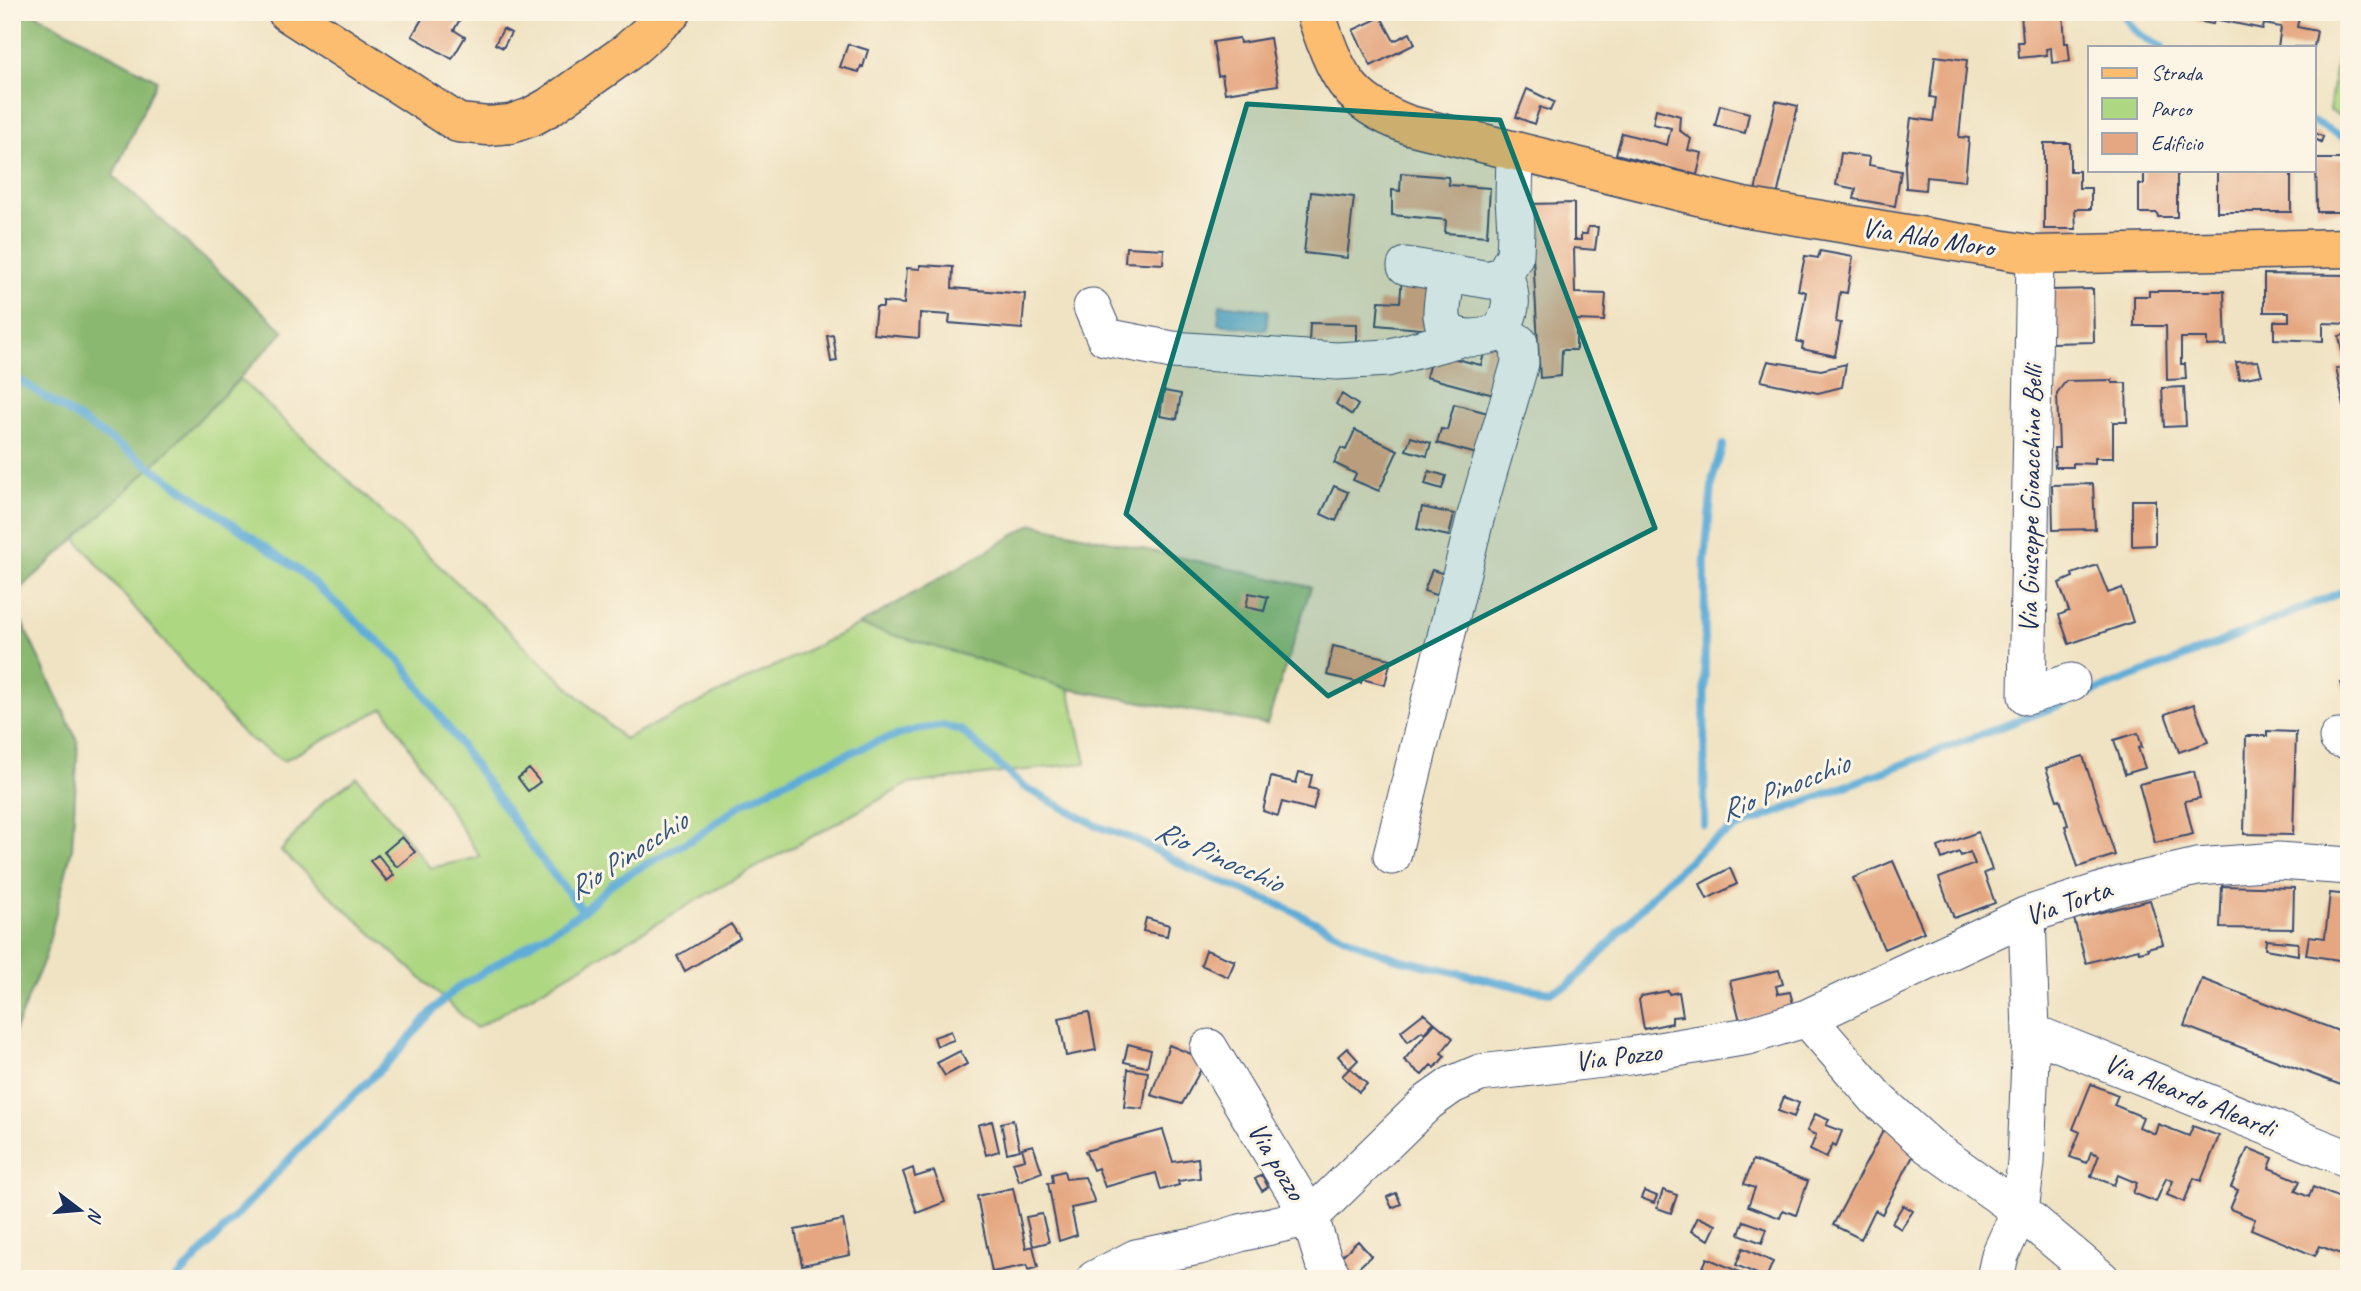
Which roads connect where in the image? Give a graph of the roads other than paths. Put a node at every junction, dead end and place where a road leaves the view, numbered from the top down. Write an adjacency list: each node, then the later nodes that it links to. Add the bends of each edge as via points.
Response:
1 (287, 12): 2 (main road, via 458,123 488,125 511,124 549,107 627,52)
2 (673, 12)
3 (1315, 12): 4 (main road, Via Aldo Moro, via 1339,75 1376,111 1409,125)
4 (1515, 151): 6 (main road, Via Aldo Moro, via 1743,207); 9 (street, via 1515,255)
5 (2349, 248): 6 (main road, Via Aldo Moro)
6 (2035, 255): 13 (street, Via Giuseppe Gioacchino Belli, via 2026,696)
7 (1406, 266): 8 (street)
8 (1447, 272): 9 (street, via 1490,280); 12 (street, via 1442,318 1450,332)
9 (1504, 274): 11 (street, via 1511,292 1510,313)
10 (1092, 307): 12 (street, via 1105,337 1172,350 1337,361 1387,358)
11 (1501, 331): 12 (street, via 1485,338); 14 (street, via 1519,343 1520,363 1475,519)
12 (1461, 338)
13 (2071, 682)
14 (1392, 856)
15 (2349, 866): 16 (street, Via Torta, via 2278,861 2197,867)
16 (2026, 915): 17 (street, Via Torta); 18 (street)
17 (1807, 1018): 21 (street, via 1878,1100 1929,1146); 22 (street, Via Pozzo, via 1708,1043 1480,1073 1428,1102)
18 (2031, 1032): 20 (street, Via Aleardo Aleardi); 21 (street)
19 (1209, 1048): 22 (street, Via pozzo)
20 (2349, 1159)
21 (2020, 1211): 25 (street, via 2000,1255); 26 (street)
22 (1310, 1217): 23 (street, Via Pozzo, via 1136,1258); 24 (street, Via pozzo)
23 (1095, 1279)
24 (1334, 1279)
25 (1995, 1279)
26 (2101, 1279)

